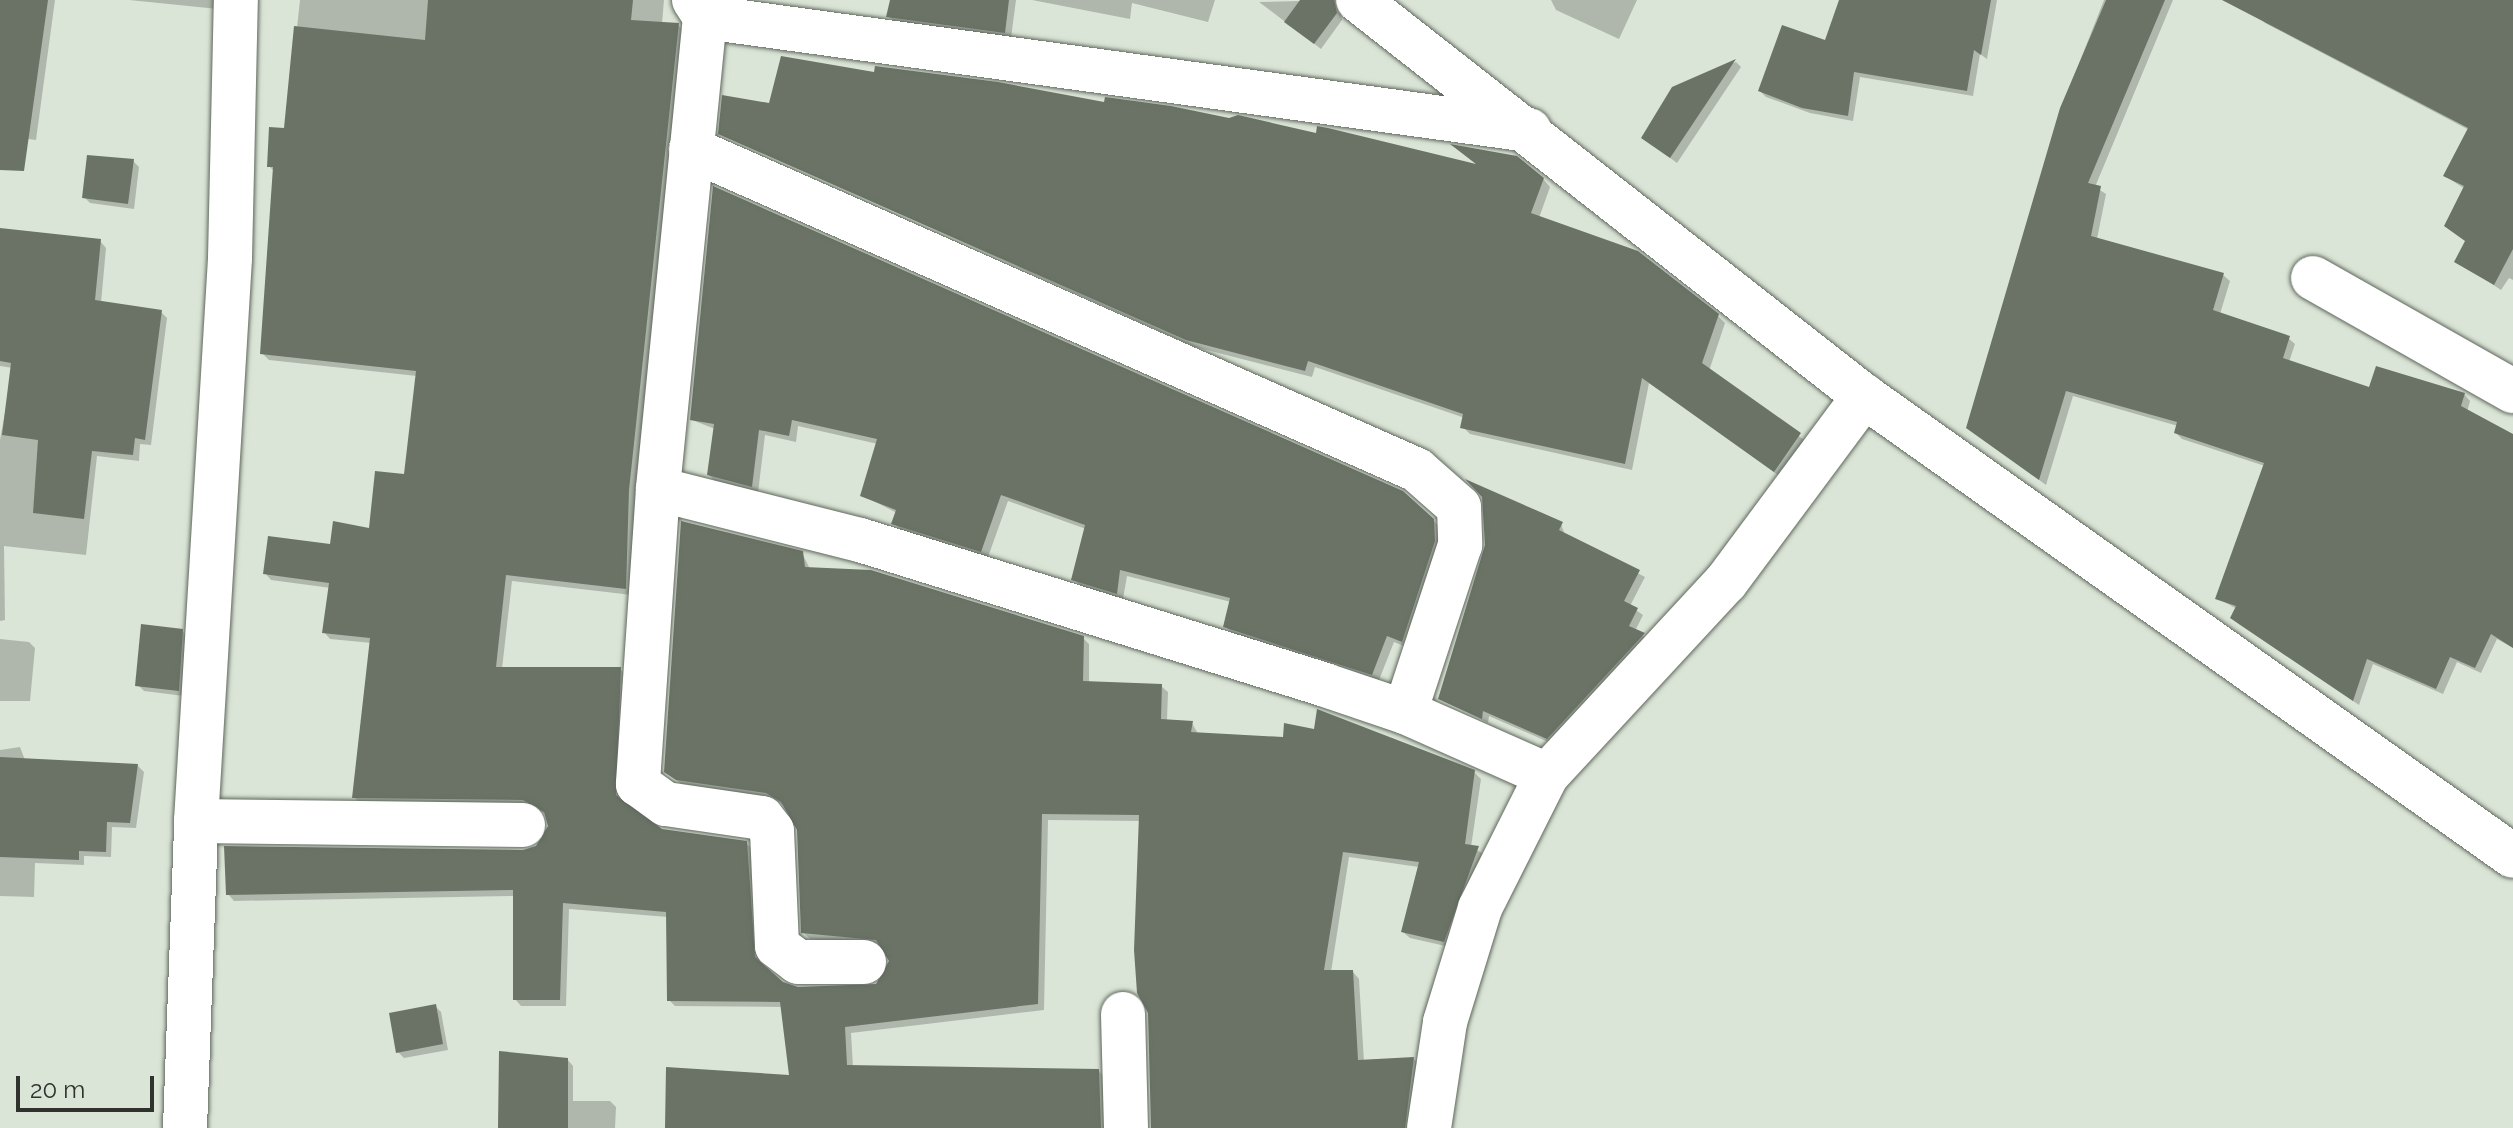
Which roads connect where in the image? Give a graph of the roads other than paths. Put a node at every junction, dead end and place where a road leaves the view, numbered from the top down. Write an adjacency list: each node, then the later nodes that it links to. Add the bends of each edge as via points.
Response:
1 (236, 0): 12 (street, via 230,258)
2 (1358, 0): 4 (street)
3 (699, 9): 4 (street); 5 (street)
4 (1529, 130): 8 (street)
5 (691, 149): 9 (street); 10 (street, via 1417,470 1459,507 1460,545)
6 (2313, 278): 7 (street)
7 (2513, 391)
8 (1864, 396): 11 (street, via 1726,582); 14 (street)
9 (658, 489): 10 (street, via 860,540); 15 (street, via 638,784 666,804 762,818 772,831 777,946 798,962)
10 (1405, 712): 11 (street)
11 (1547, 775): 19 (street, via 1480,908 1445,1022)
12 (196, 821): 13 (street); 17 (street)
13 (523, 825)
14 (2513, 856)
15 (864, 962)
16 (1123, 1014): 18 (street)
17 (185, 1128)
18 (1126, 1128)
19 (1429, 1128)

